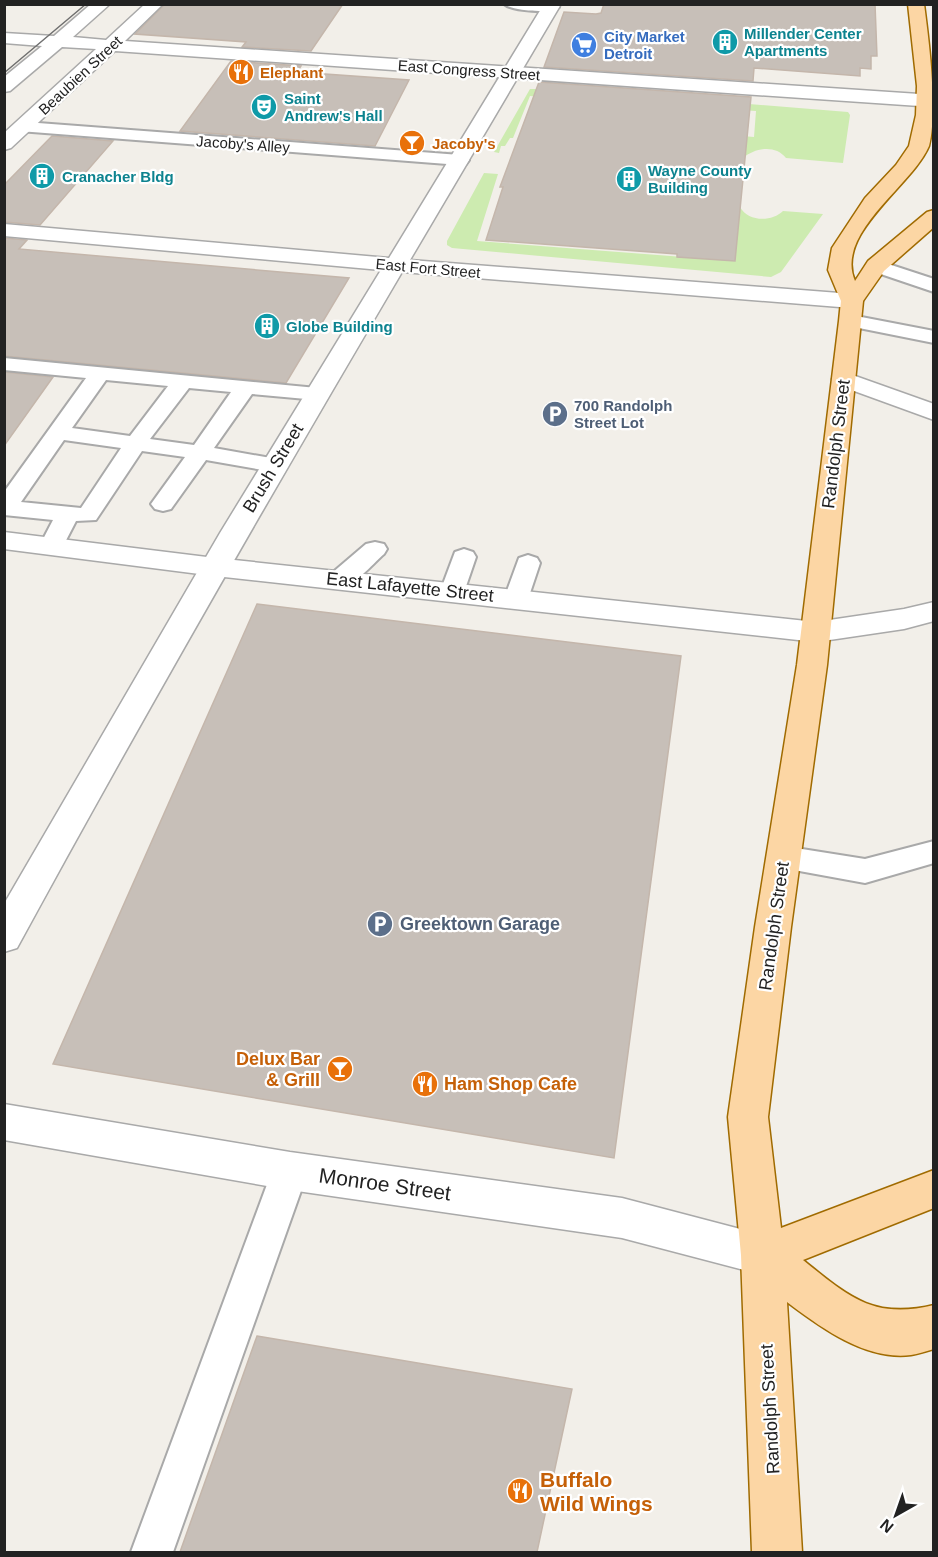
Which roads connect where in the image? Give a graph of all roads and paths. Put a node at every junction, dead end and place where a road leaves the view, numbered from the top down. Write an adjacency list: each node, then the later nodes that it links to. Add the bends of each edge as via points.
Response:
1 (102, 4): 7 (street)
2 (155, 4): 8 (street, Beaubien Street)
3 (511, 4): 5 (lane)
4 (916, 4): 13 (main road, Randolph Street)
5 (553, 6): 11 (street, Brush Street)
6 (4, 38): 7 (street, East Congress Street)
7 (58, 42): 8 (street, East Congress Street); 9 (street)
8 (112, 45): 10 (street, Beaubien Street); 11 (street, East Congress Street)
9 (28, 68): 10 (street); 12 (street)
10 (65, 70): 14 (street, Beaubien Street)
11 (513, 73): 13 (street, East Congress Street); 17 (street, Brush Street)
12 (4, 87)
13 (929, 101): 15 (main road, Randolph Street)
14 (25, 127): 16 (street, Beaubien Street); 17 (lane, Jacoby's Alley)
15 (926, 142): 23 (main road, Randolph Street, via 872,202 843,248 839,270)
16 (4, 144)
17 (460, 160): 20 (street, Brush Street)
18 (933, 216): 21 (main road, Randolph Street)
19 (4, 231): 20 (street, East Fort Street)
20 (397, 265): 23 (street, East Fort Street); 30 (street, Brush Street)
21 (876, 266): 22 (lane); 23 (main road, Randolph Street)
22 (933, 286)
23 (851, 311): 24 (lane); 27 (main road, Randolph Street)
24 (933, 338)
25 (4, 364): 26 (lane)
26 (100, 374): 28 (lane); 32 (lane)
27 (844, 379): 31 (street); 48 (main road, Randolph Street)
28 (183, 381): 29 (lane); 33 (lane)
29 (246, 387): 30 (lane); 34 (lane)
30 (317, 394): 35 (street, Brush Street)
31 (933, 413)
32 (58, 433): 33 (lane); 37 (lane, via 5,508)
33 (135, 444): 34 (lane); 37 (lane, via 88,515)
34 (200, 452): 35 (lane); 36 (lane)
35 (274, 465): 43 (street, Brush Street)
36 (164, 504)
37 (68, 514): 39 (lane)
38 (4, 540): 39 (street, East Lafayette Street)
39 (52, 545): 43 (street, East Lafayette Street)
40 (375, 549): 44 (lane)
41 (464, 557): 45 (lane)
42 (528, 563): 46 (lane)
43 (215, 567): 44 (street, East Lafayette Street); 51 (street, Brush Street)
44 (341, 579): 45 (street, East Lafayette Street)
45 (453, 592): 46 (street, East Lafayette Street)
46 (517, 598): 48 (street, East Lafayette Street)
47 (933, 611): 48 (street, East Lafayette Street)
48 (816, 632): 50 (main road, Randolph Street)
49 (933, 852): 50 (lane, via 865,872)
50 (783, 857): 55 (main road, Randolph Street, via 748,1117)
51 (4, 938)
52 (4, 1122): 53 (street, Monroe Street)
53 (290, 1171): 55 (street, Monroe Street, via 622,1218); 57 (lane)
54 (933, 1189): 55 (main road)
55 (763, 1255): 56 (main road, Monroe Street, via 853,1323 884,1334); 58 (main road, Randolph Street)
56 (933, 1327)
57 (152, 1552)
58 (777, 1552)

